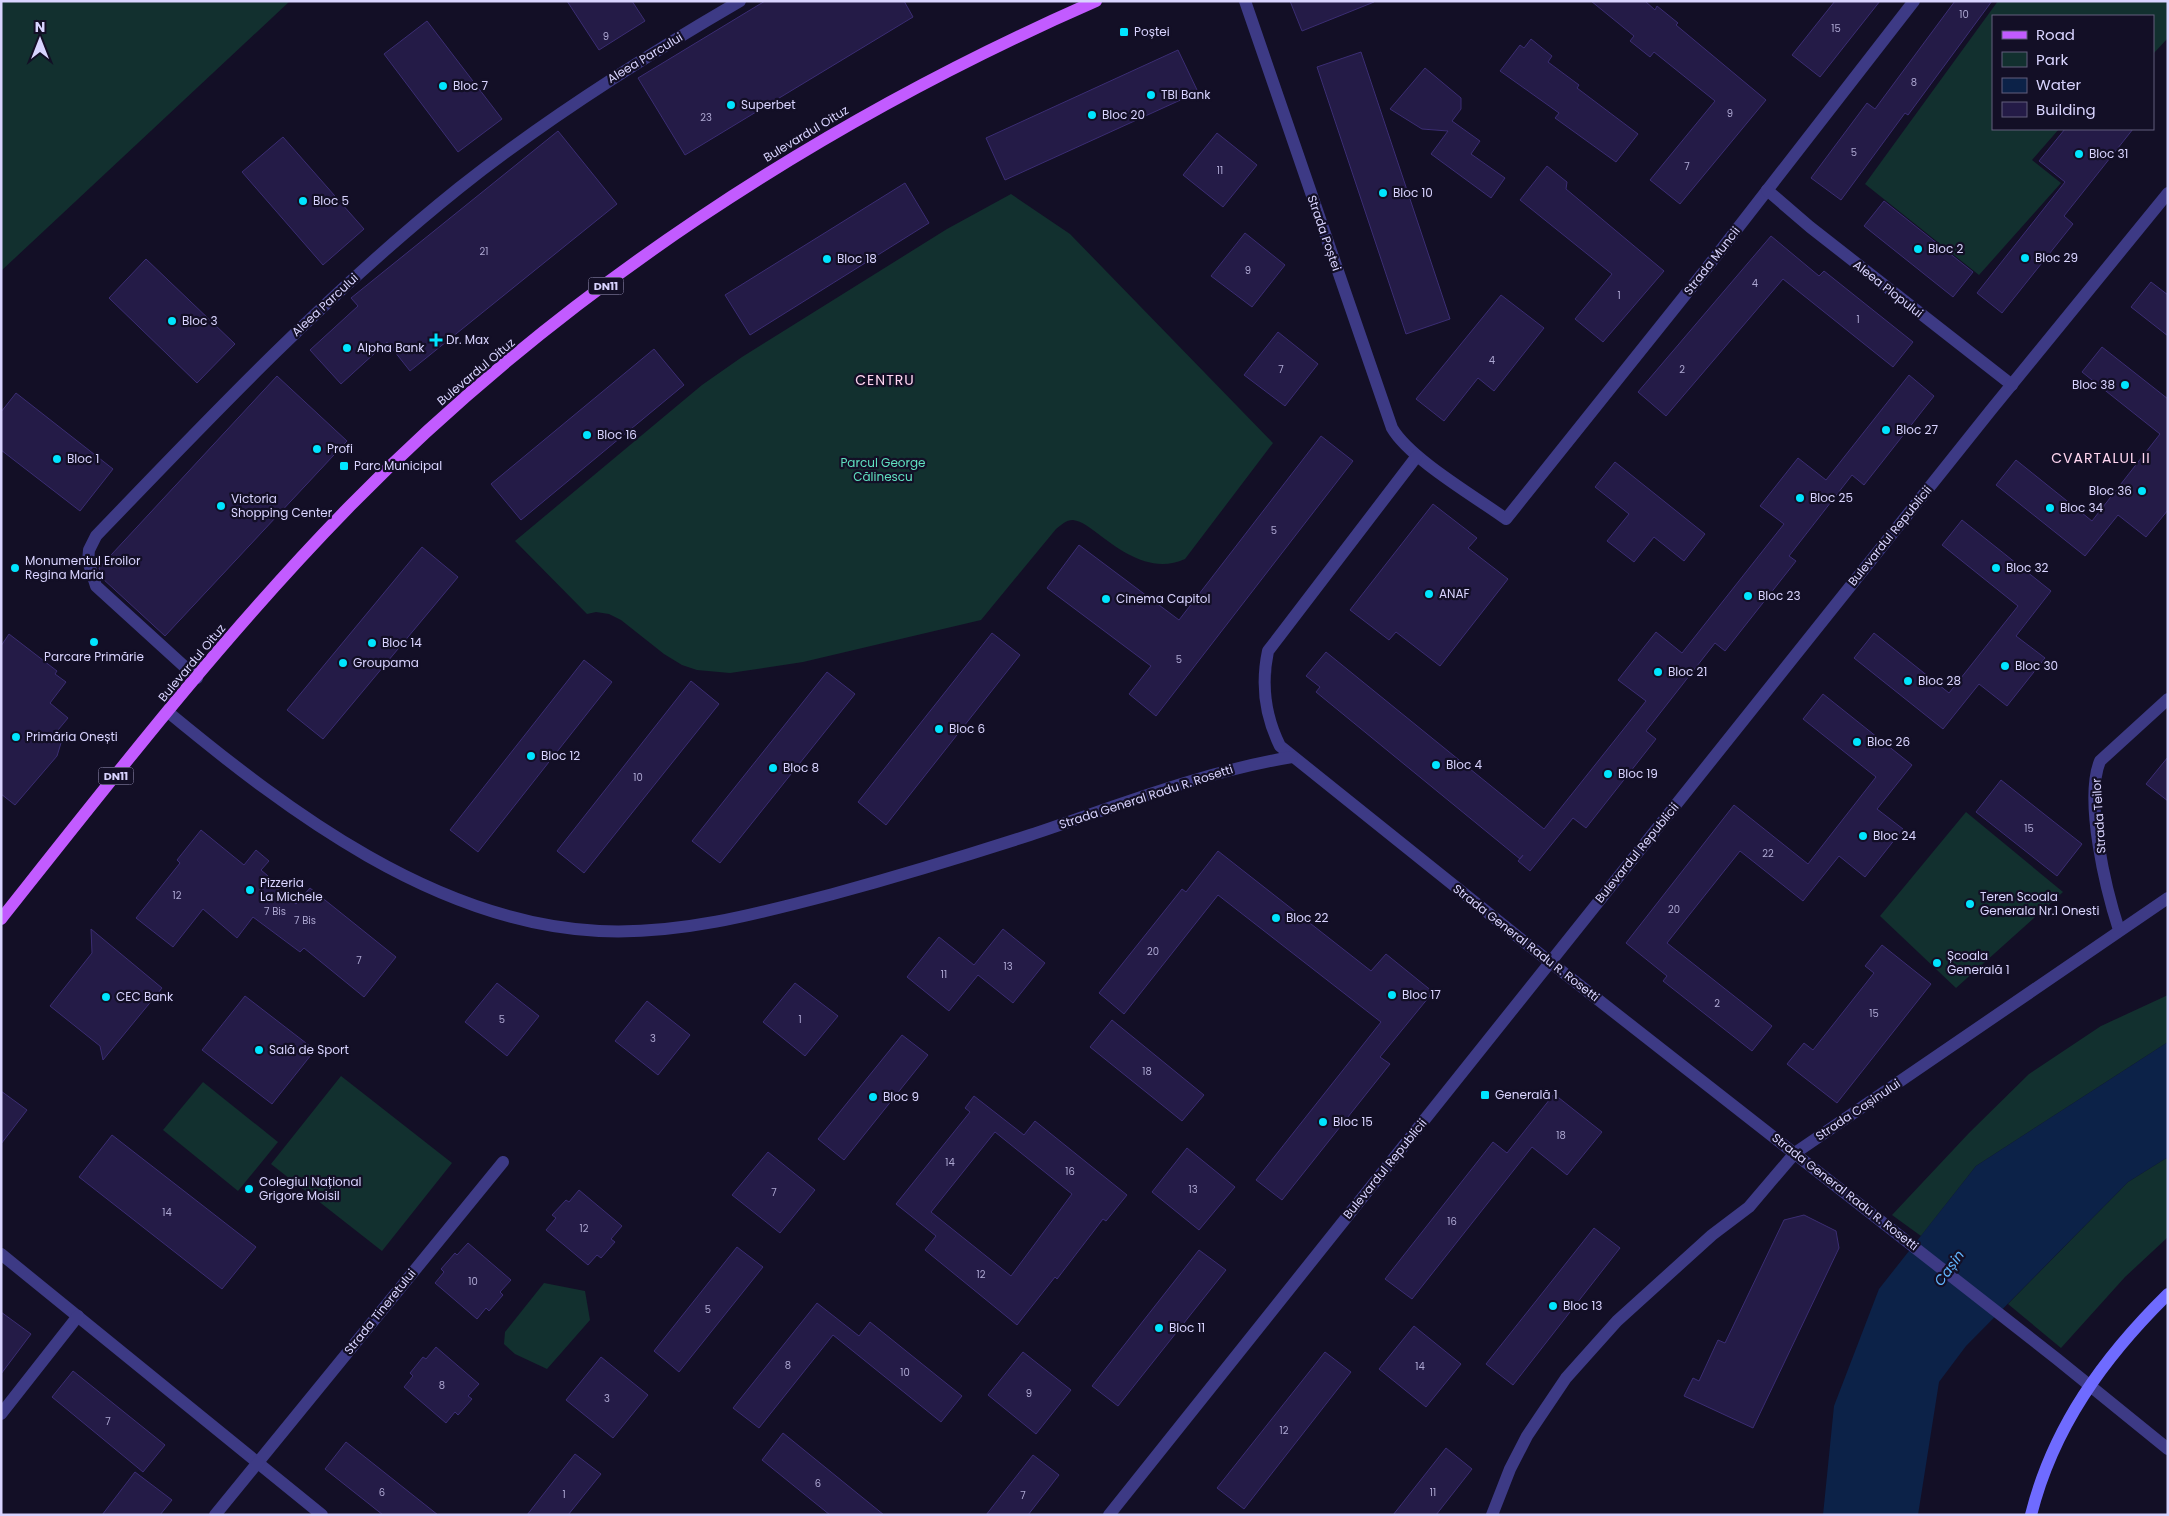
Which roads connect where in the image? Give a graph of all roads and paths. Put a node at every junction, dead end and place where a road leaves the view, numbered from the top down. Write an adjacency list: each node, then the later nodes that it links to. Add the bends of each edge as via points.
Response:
1 (740, 1): 10 (street, Aleea Parcului, via 560,112 459,188 288,339 216,409 96,536 88,561 96,586)
2 (1096, 1): 10 (main road, Bulevardul Oituz / DN11, via 953,68 837,130 680,230 544,332 401,455 346,510)
3 (1246, 1): 8 (street, Strada Poștei, via 1392,428 1402,443)
4 (1914, 1): 5 (street, Strada Muncii)
5 (1767, 190): 7 (street, Aleea Plopului); 9 (street, Strada Muncii)
6 (2168, 193): 7 (street, Bulevardul Republicii)
7 (2012, 386): 17 (street, Bulevardul Republicii)
8 (1417, 456): 9 (street, Strada Poștei); 13 (street, via 1268,651 1265,675 1267,709 1280,746)
9 (1506, 519)
10 (197, 678): 12 (main road, Bulevardul Oituz / DN11)
11 (2168, 699): 16 (street, Strada Teilor, via 2100,761 2095,780 2099,843)
12 (168, 712): 13 (street, Strada General Radu R. Rosetti, via 260,787 381,863 441,892 533,922 600,931 722,921 784,907 932,866 1224,770); 15 (main road, Bulevardul Oituz / DN11)
13 (1292, 757): 17 (street, Strada General Radu R. Rosetti)
14 (2168, 898): 16 (street, Strada Cașinului)
15 (1, 918)
16 (2119, 930): 18 (street, Strada Cașinului)
17 (1550, 962): 18 (street, Strada General Radu R. Rosetti); 29 (street, Bulevardul Republicii)
18 (1795, 1153): 23 (street, Strada General Radu R. Rosetti); 30 (street, Strada Cașinului, via 1749,1207 1712,1235 1617,1321 1566,1378 1527,1436)
19 (503, 1162): 26 (street, Strada Tineretului)
20 (1, 1254): 22 (street)
21 (2168, 1294): 23 (main road, via 2133,1328)
22 (78, 1316): 24 (street); 26 (street)
23 (2089, 1385): 25 (street, Strada General Radu R. Rosetti); 31 (main road, via 2053,1449)
24 (1, 1414)
25 (2168, 1449)
26 (257, 1462): 27 (street, Strada Tineretului); 28 (street)
27 (215, 1515)
28 (322, 1515)
29 (1109, 1515)
30 (1492, 1515)
31 (2031, 1515)

